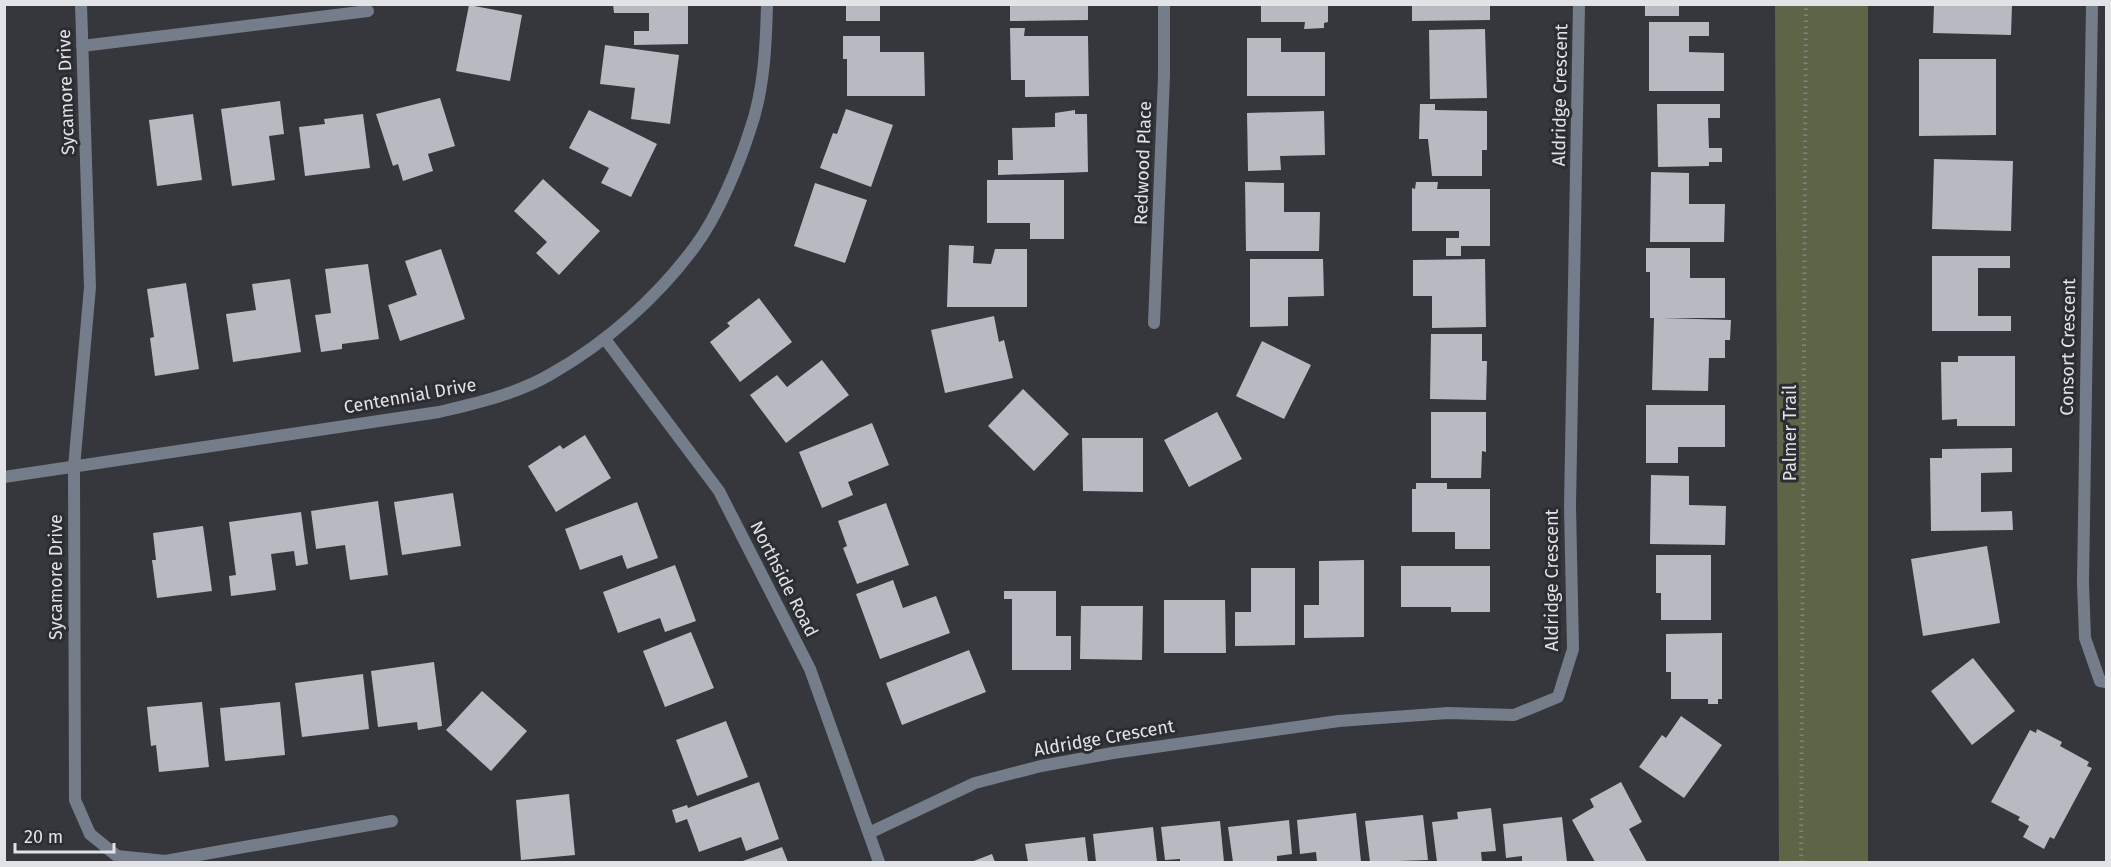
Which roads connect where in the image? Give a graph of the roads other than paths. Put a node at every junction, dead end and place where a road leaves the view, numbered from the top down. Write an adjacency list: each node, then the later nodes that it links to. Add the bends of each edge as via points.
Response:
1 (81, 4): 7 (street, Sycamore Drive)
2 (767, 4): 9 (street, Centennial Drive, via 765,52 751,128 732,178 696,244 641,308)
3 (1164, 4): 8 (street, Redwood Place)
4 (1579, 4): 14 (street, Aldridge Crescent, via 1570,506 1573,649 1558,697 1514,716 1448,713 1339,721 1041,766 975,783)
5 (2092, 4): 12 (street, Consort Crescent, via 2083,583 2085,638 2100,681)
6 (368, 11): 7 (street)
7 (82, 46): 10 (street, Sycamore Drive, via 90,287)
8 (1154, 323)
9 (605, 339): 10 (street, Centennial Drive, via 550,375 488,400 449,410); 14 (street, Northside Road, via 719,491 810,669)
10 (74, 467): 11 (street, Centennial Drive); 13 (street, Sycamore Drive, via 75,800 90,834 117,856 165,861)
11 (4, 477)
12 (2106, 682)
13 (392, 821)
14 (869, 833): 15 (street, Northside Road)
15 (879, 862)

